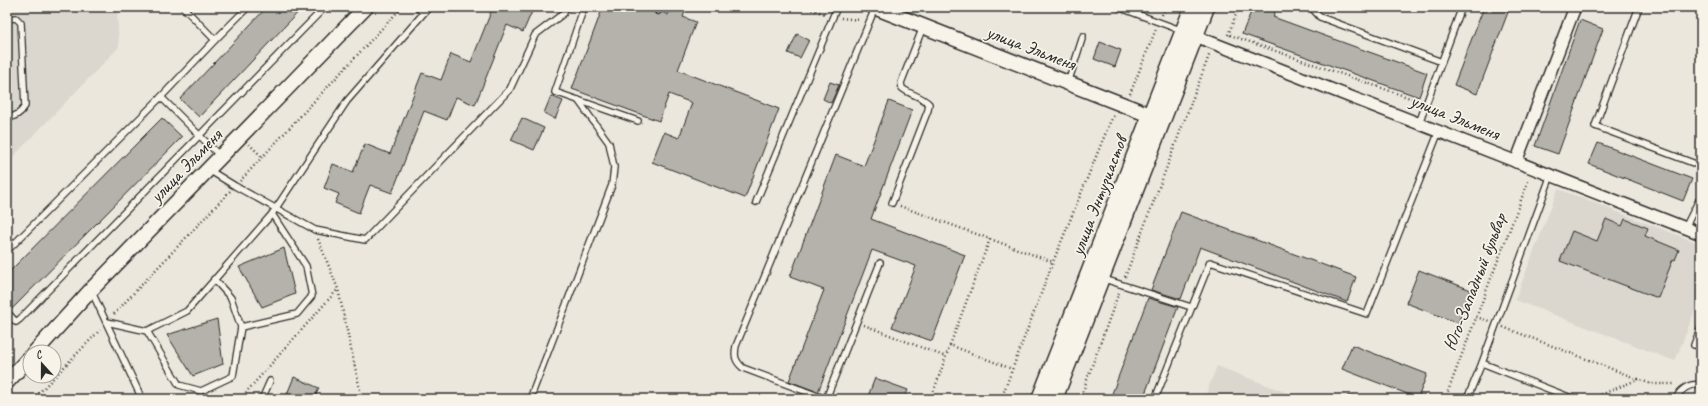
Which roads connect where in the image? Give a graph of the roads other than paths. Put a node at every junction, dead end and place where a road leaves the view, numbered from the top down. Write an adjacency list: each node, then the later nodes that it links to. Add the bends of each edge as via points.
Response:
1 (183, 7): 23 (lane)
2 (248, 7): 23 (lane)
3 (325, 7): 33 (lane)
4 (366, 7): 34 (street, улица Эльменя)
5 (417, 7): 18 (lane)
6 (429, 7): 18 (lane)
7 (566, 7): 42 (lane, via 564,12 535,35 510,89 365,240 315,230)
8 (584, 7): 27 (lane, via 554,92)
9 (837, 7): 40 (lane)
10 (875, 7): 20 (street, улица Эльменя); 67 (lane, via 736,346 737,362 743,368)
11 (1118, 7): 21 (lane)
12 (1193, 7): 21 (main road, улица Энтузиастов)
13 (1206, 7): 21 (main road, улица Энтузиастов)
14 (1311, 7): 24 (lane, via 1320,17)
15 (1462, 7): 24 (lane)
16 (1575, 7): 35 (street)
17 (1639, 7): 36 (lane, via 1595,126)
18 (423, 13): 42 (lane, via 347,101)
19 (7, 19): 29 (lane, via 16,18 21,23 25,106 21,113)
20 (923, 26): 25 (street, улица Эльменя); 41 (lane, via 901,83 905,91 929,104 928,110)
21 (1189, 34): 28 (main road, улица Энтузиастов); 31 (street, улица Эльменя); 48 (main road, улица Энтузиастов)
22 (1084, 36): 25 (lane)
23 (215, 40): 26 (lane)
24 (1442, 62): 31 (lane)
25 (1068, 83): 28 (street, улица Эльменя)
26 (161, 97): 33 (lane); 46 (lane)
27 (578, 100): 30 (lane); 66 (lane, via 609,143 614,167 612,185)
28 (1152, 116): 48 (main road, улица Энтузиастов)
29 (7, 118)
30 (638, 121)
31 (1419, 123): 32 (street, улица Эльменя)
32 (1439, 132): 35 (street, улица Эльменя); 51 (lane, via 1367,314 1210,262)
33 (199, 135): 34 (lane); 52 (lane, via 20,319 16,322)
34 (221, 157): 37 (street, улица Эльменя)
35 (1516, 162): 38 (street, улица Эльменя)
36 (1701, 166)
37 (208, 170): 42 (lane); 50 (street, улица Эльменя)
38 (1551, 175): 44 (street, улица Эльменя); 59 (lane)
39 (1701, 196): 44 (lane)
40 (756, 202)
41 (892, 203)
42 (276, 207): 43 (lane)
43 (272, 214): 49 (lane); 54 (lane, via 306,266 312,296 297,314)
44 (1686, 228): 45 (street, улица Эльменя)
45 (1701, 234)
46 (7, 251)
47 (880, 263): 67 (lane)
48 (1095, 276): 51 (lane); 68 (main road, улица Энтузиастов); 69 (main road, улица Энтузиастов)
49 (214, 279): 54 (lane, via 231,298); 56 (lane, via 187,311)
50 (92, 290): 53 (lane); 57 (street, улица Эльменя)
51 (1191, 307): 70 (lane)
52 (7, 312)
53 (107, 322): 56 (lane); 64 (lane)
54 (241, 327): 56 (lane, via 233,376 201,391 179,385)
55 (1701, 327): 58 (lane)
56 (147, 331)
57 (42, 344)
58 (1694, 345)
59 (1482, 363): 71 (lane); 72 (lane)
60 (22, 366): 62 (street)
61 (270, 381): 65 (lane)
62 (7, 382)
63 (1701, 385): 73 (lane, via 1688,386 1678,393)
64 (142, 399)
65 (262, 399)
66 (530, 399)
67 (826, 399)
68 (1040, 399)
69 (1054, 399)
70 (1155, 399)
71 (1467, 399)
72 (1574, 399)
73 (1676, 399)

